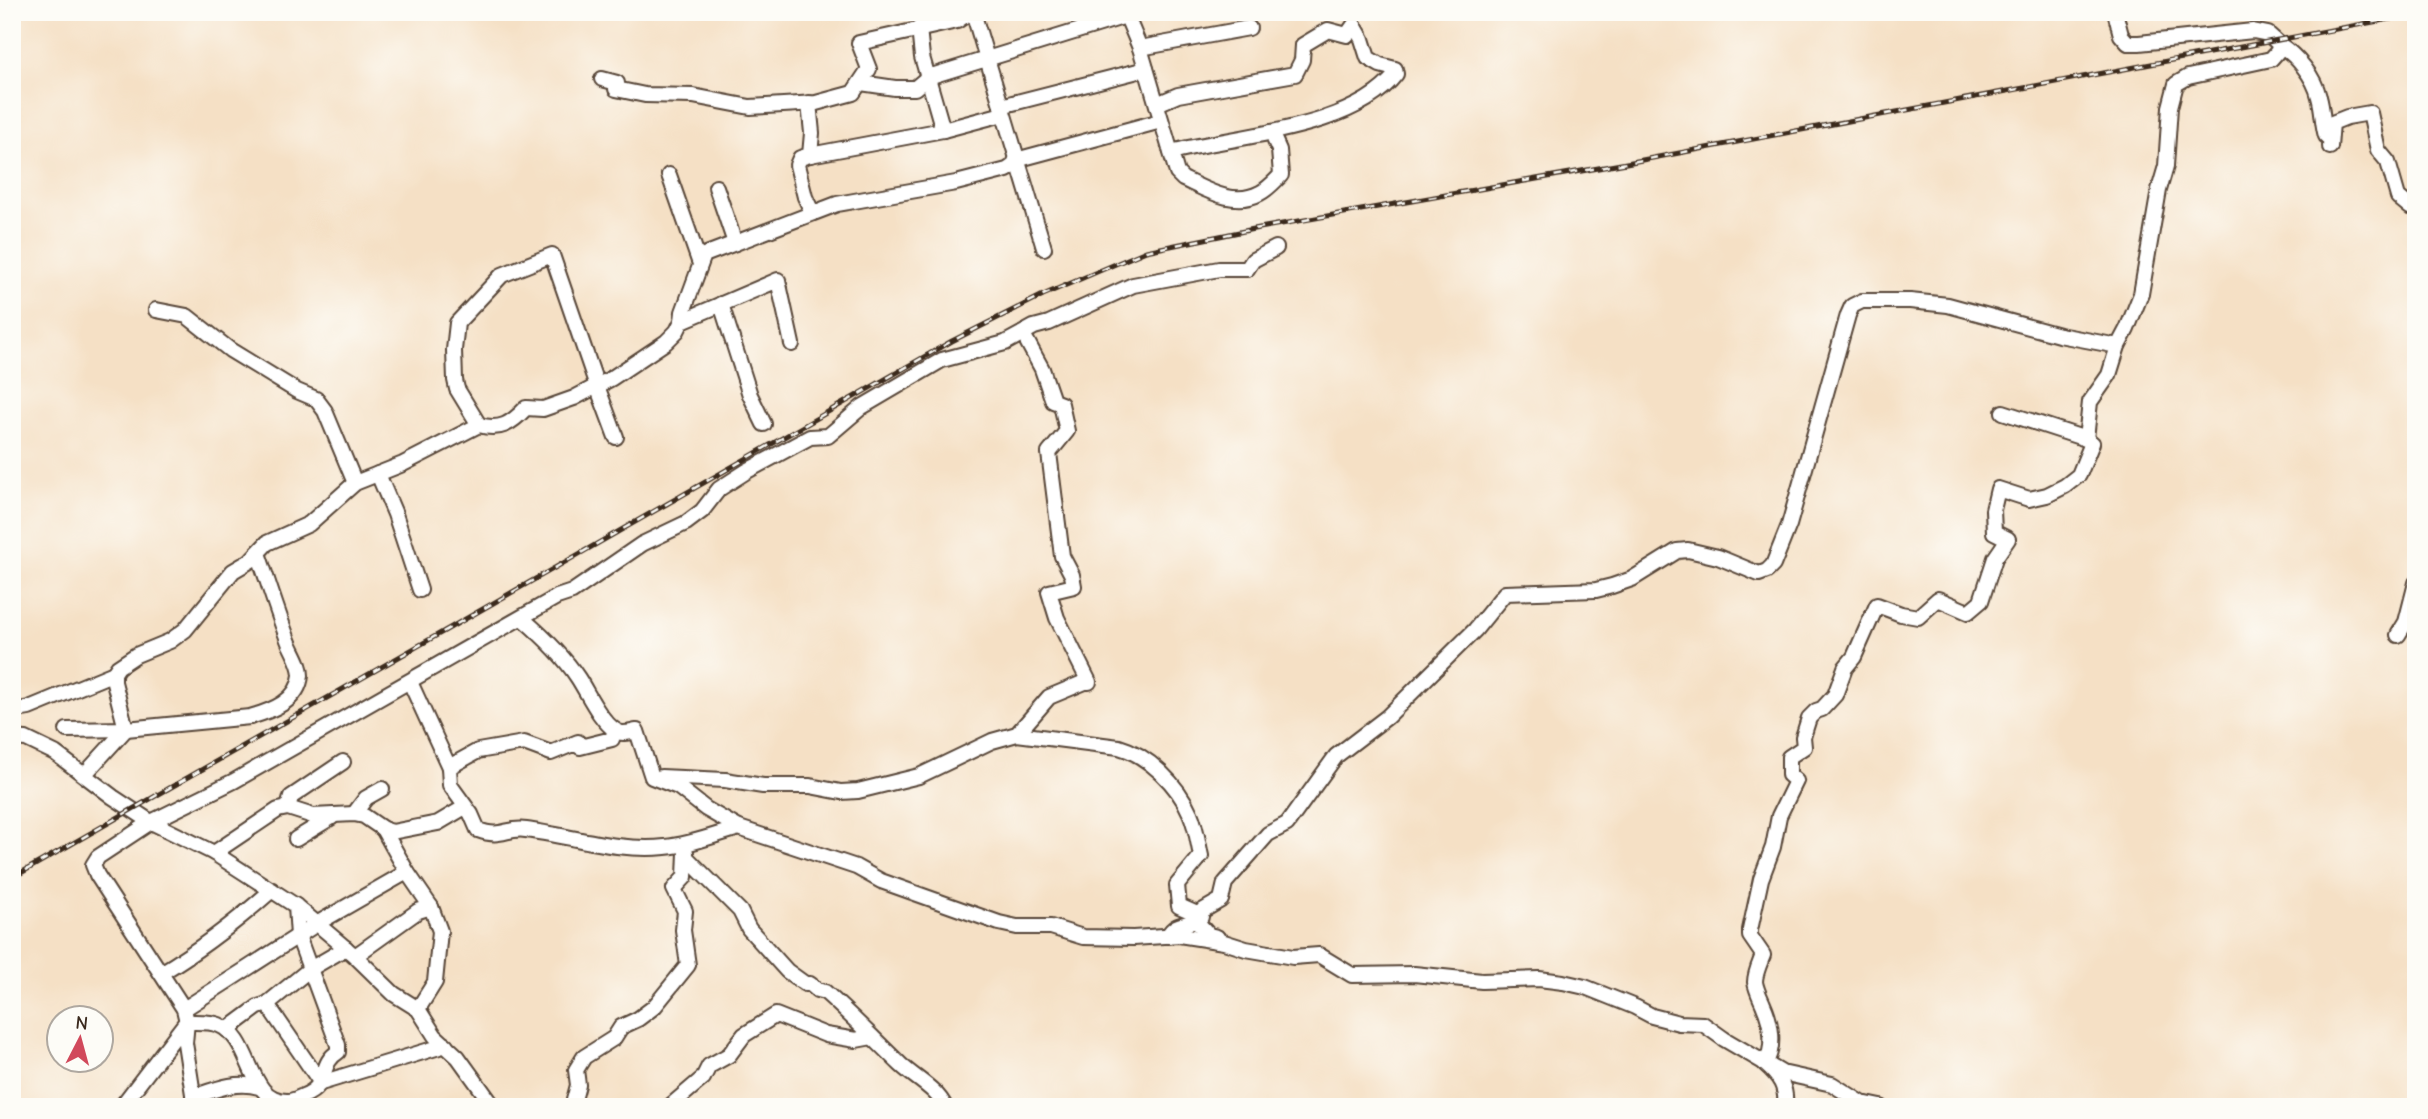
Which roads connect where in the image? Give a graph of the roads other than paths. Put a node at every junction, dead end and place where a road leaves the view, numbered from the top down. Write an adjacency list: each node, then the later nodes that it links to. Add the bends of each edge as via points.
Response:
1 (971, 12): 4 (street, via 957,21); 8 (street)
2 (2115, 12): 6 (street, via 2127,43 2253,31 2268,34)
3 (1130, 14): 7 (street); 8 (street)
4 (919, 28): 10 (street); 12 (street, via 859,43 869,69)
5 (1249, 28): 7 (street)
6 (2279, 44): 24 (street, via 2313,81 2330,147 2332,123 2370,113 2378,150 2388,162 2398,197); 35 (street, via 2271,59 2188,77 2176,84 2166,166 2140,294)
7 (1140, 48): 9 (street)
8 (986, 58): 10 (street); 15 (street)
9 (1146, 69): 14 (street); 15 (street)
10 (928, 77): 12 (street, via 915,88); 17 (street)
11 (602, 79): 13 (street, via 617,83 616,89 645,95 693,96 750,107)
12 (861, 83): 13 (street, via 853,93)
13 (809, 103): 20 (street)
14 (1157, 104): 16 (street); 18 (street, via 1178,95 1295,74 1303,45 1328,30 1347,35 1354,25 1368,58 1395,69 1395,77 1348,110)
15 (1002, 110): 17 (street); 21 (street)
16 (1161, 121): 19 (street); 21 (street)
17 (943, 130): 20 (street)
18 (1271, 132): 19 (street); 19 (street, via 1279,150 1281,175 1261,193 1240,199 1229,199 1182,179)
19 (1171, 152)
20 (810, 155): 25 (street, via 800,158 797,165)
21 (1016, 160): 25 (street, via 1007,170); 27 (street)
22 (669, 176): 29 (street)
23 (716, 187): 26 (street)
24 (2414, 208)
25 (813, 212): 26 (street)
26 (735, 243): 29 (street, via 704,256)
27 (1044, 248)
28 (1276, 248): 33 (street, via 1253,260 1247,269 1133,285)
29 (700, 264): 32 (street)
30 (722, 304): 32 (street); 34 (street, via 778,280); 38 (street, via 750,395)
31 (156, 310): 43 (street, via 187,316 230,350 316,399)
32 (682, 321): 36 (street, via 666,342)
33 (1023, 334): 47 (street, via 942,360 862,407 828,436 810,437 738,477 719,489 702,512 686,523 642,544); 55 (street, via 1053,401 1061,404 1067,431 1049,453 1062,556 1074,586 1049,592 1089,682 1049,697)
34 (792, 344)
35 (2118, 346): 41 (street, via 2109,374 2090,402); 76 (street, via 1948,305 1862,301 1852,306 1789,525 1767,571 1759,574 1688,550 1677,551 1632,579 1604,588 1505,593 1475,631 1387,717 1336,756 1287,824 1268,834 1225,883 1221,901)
36 (597, 386): 39 (street, via 553,406 526,408 515,420 494,429); 39 (street, via 552,255 502,275 457,323 457,390); 40 (street)
37 (2003, 412): 41 (street)
38 (764, 424)
39 (479, 425): 42 (street)
40 (616, 437)
41 (2086, 439): 90 (street, via 2092,443 2079,475 2065,486 2029,499 1998,489 1994,532 2008,540 1995,558 1981,601 1968,611 1938,598 1918,617 1877,605 1835,695 1809,718 1804,747 1789,757 1789,775 1796,781 1779,816 1750,930 1763,955 1755,984 1769,1017 1770,1057)
42 (379, 474): 43 (street); 46 (street)
43 (355, 483): 44 (street, via 309,524 267,543)
44 (258, 553): 49 (street, via 233,571 185,630); 52 (street, via 299,664 297,687 291,696 270,711 250,717)
45 (2416, 583): 48 (street)
46 (420, 590)
47 (523, 619): 50 (street); 54 (street, via 554,646)
48 (2398, 635)
49 (114, 673): 51 (street); 52 (street)
50 (410, 682): 58 (street); 66 (street)
51 (12, 711)
52 (126, 729): 53 (street); 59 (street)
53 (67, 730)
54 (615, 730): 58 (street, via 612,739 601,743 580,747 578,742 551,753 524,743 478,751); 60 (street, via 637,731)
55 (1017, 734): 60 (street, via 919,776 858,791); 76 (street, via 1131,750 1156,769 1184,800 1192,819 1201,856 1177,885 1179,906)
56 (12, 738): 59 (street, via 55,753)
57 (343, 762): 63 (street, via 291,797)
58 (449, 767): 62 (street, via 450,785)
59 (85, 774): 66 (street)
60 (652, 777): 67 (street, via 678,787)
61 (382, 789): 64 (street, via 366,798)
62 (465, 807): 68 (street, via 438,823); 70 (street, via 478,830 492,835 523,829 639,848)
63 (288, 808): 65 (street); 71 (street)
64 (355, 814): 65 (street); 68 (street)
65 (333, 817): 69 (street)
66 (151, 822): 71 (street); 83 (street, via 93,865)
67 (739, 828): 70 (street); 79 (street, via 856,867 881,881 999,923 1051,927 1083,937)
68 (383, 830): 72 (street)
69 (296, 839)
70 (686, 850): 88 (street, via 787,971 825,992); 97 (street, via 685,877 674,889 685,911 682,930 688,965 654,1007 584,1056 576,1070)
71 (214, 853): 73 (street)
72 (407, 872): 75 (street); 77 (street)
73 (272, 890): 74 (street); 83 (street, via 237,921)
74 (296, 906): 77 (street); 78 (street)
75 (431, 907): 81 (street); 85 (street, via 440,932 435,982)
76 (1197, 917): 79 (street, via 1179,924); 80 (street, via 1209,935)
77 (318, 923): 78 (street); 81 (street)
78 (298, 936): 82 (street); 86 (street)
79 (1168, 936): 80 (street)
80 (1224, 942): 90 (street, via 1293,957 1319,955 1352,975 1563,982 1652,1016 1703,1024)
81 (351, 952): 82 (street); 85 (street, via 394,994)
82 (310, 968): 84 (street); 91 (street, via 338,1045)
83 (161, 973): 86 (street)
84 (267, 1004): 87 (street); 91 (street)
85 (418, 1009): 89 (street)
86 (185, 1015): 87 (street); 93 (street); 95 (street)
87 (227, 1030): 92 (street, via 248,1058)
88 (872, 1037): 98 (street, via 845,1040 776,1015 744,1035 729,1055 709,1066); 99 (street, via 933,1090)
89 (446, 1045): 91 (street); 96 (street)
90 (1765, 1064): 100 (street, via 1783,1083); 101 (street, via 1782,1073 1832,1084 1862,1103)
91 (321, 1083): 94 (street, via 311,1093)
92 (259, 1087): 93 (street, via 232,1085); 94 (street)
93 (194, 1102)
94 (280, 1103)
95 (121, 1107)
96 (494, 1107)
97 (575, 1107)
98 (669, 1107)
99 (945, 1107)
100 (1785, 1107)
101 (1881, 1107)

